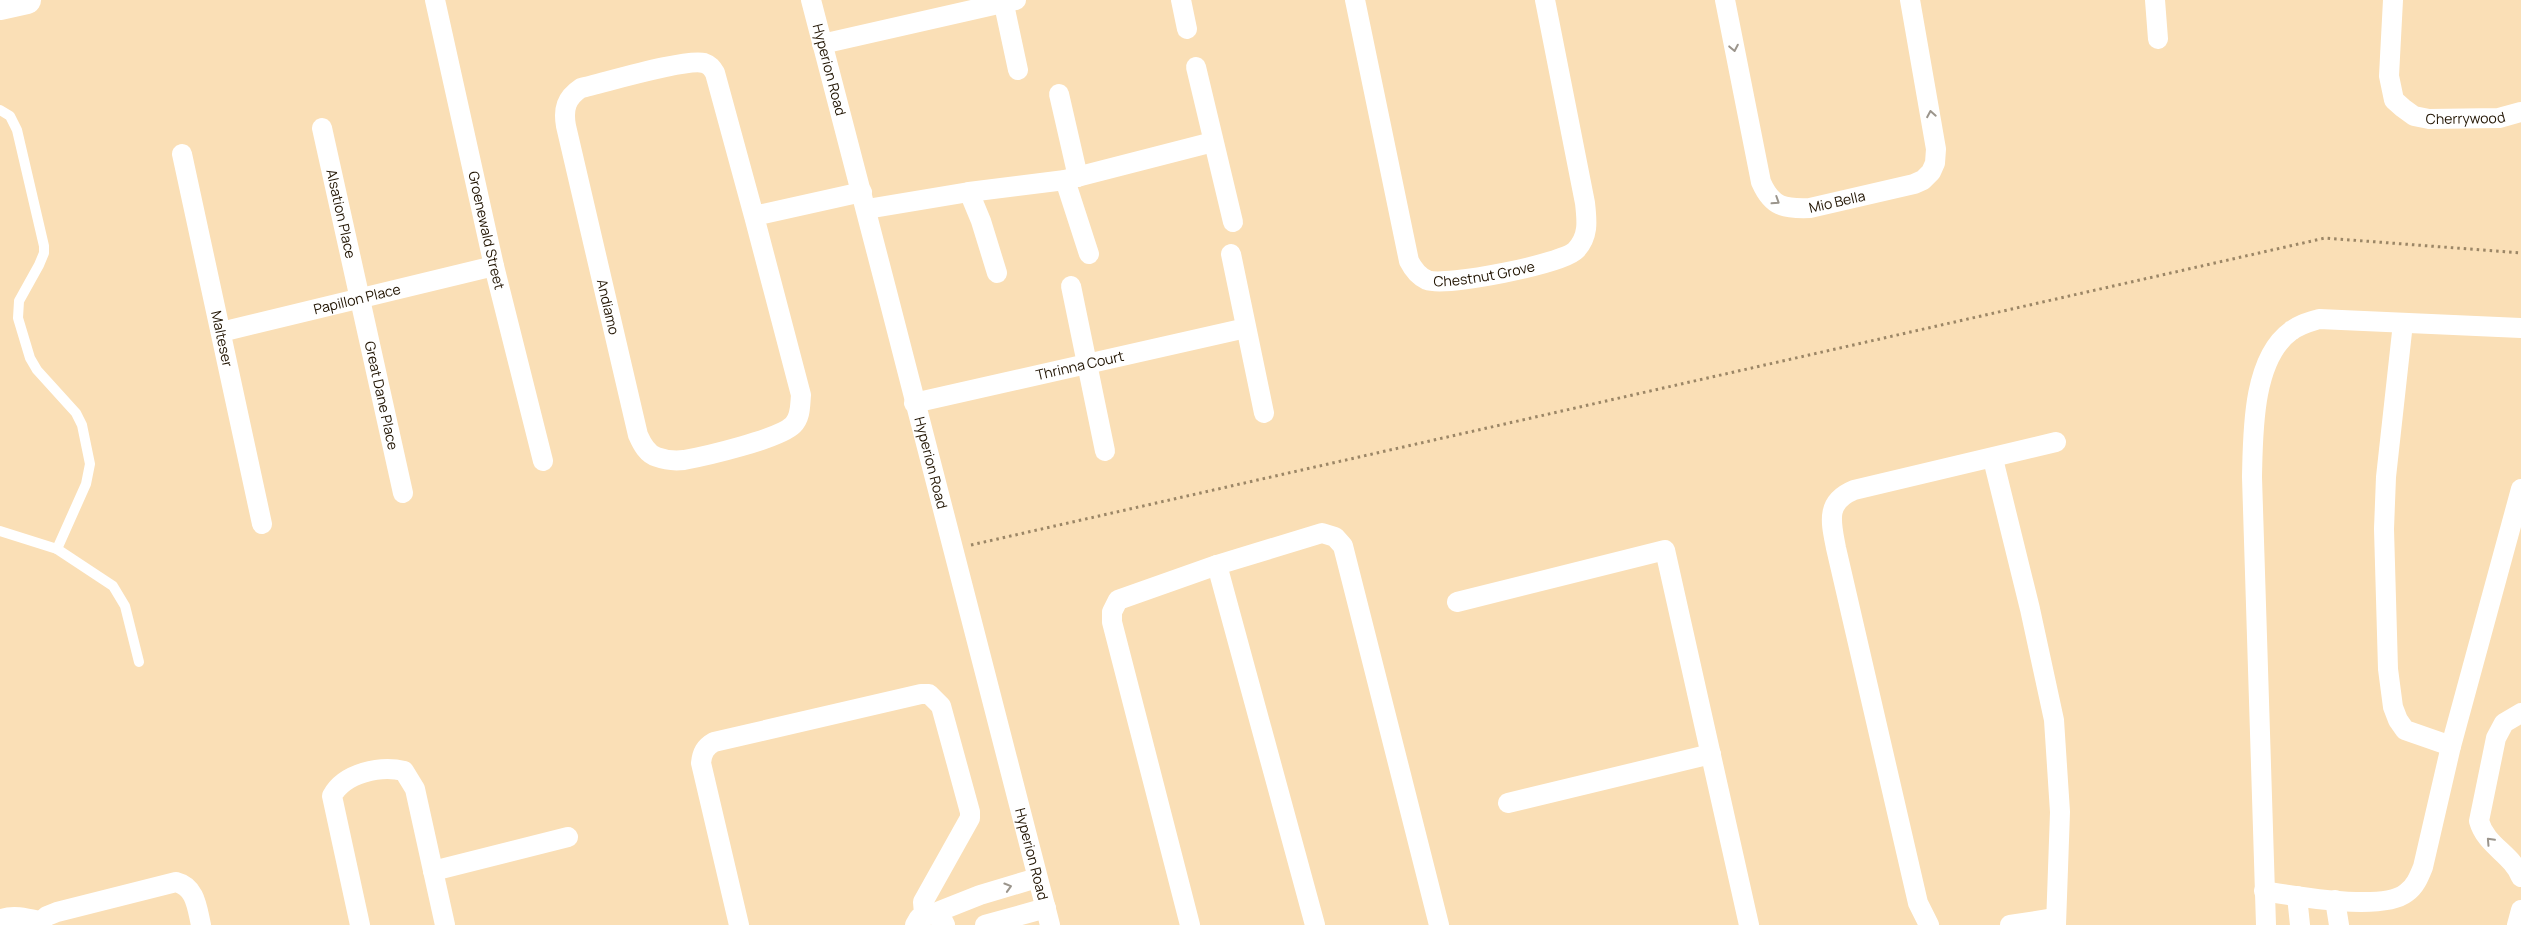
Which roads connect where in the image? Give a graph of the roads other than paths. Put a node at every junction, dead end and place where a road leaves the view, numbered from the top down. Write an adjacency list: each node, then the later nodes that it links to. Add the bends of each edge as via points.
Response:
1 (27, 0): 12 (street)
2 (435, 0): 31 (street, Groenewald Street)
3 (811, 0): 15 (street, Hyperion Road)
4 (1181, 0): 13 (street)
5 (1355, 0): 6 (street, Chestnut Grove, via 1408,261 1427,280 1440,282 1546,263 1574,252 1588,226)
6 (1545, 0)
7 (1725, 0): 8 (street, Mio Bella, one-way to 8, via 1761,182 1767,195 1778,205 1792,208 1810,208 1914,184 1931,172 1935,163 1935,136)
8 (1910, 0)
9 (2155, 0): 14 (street)
10 (2393, 0): 20 (street, Cherrywood, via 2388,76 2394,100 2403,108 2414,116 2429,119 2499,118)
11 (1008, 1): 15 (street); 17 (street)
12 (0, 6)
13 (1187, 29)
14 (2158, 39)
15 (822, 44): 26 (street, Hyperion Road)
16 (1196, 67): 22 (street)
17 (1018, 70)
18 (1059, 94): 24 (street)
19 (0, 110): 50 (lane, via 10,116 17,130 44,246 40,265 19,301 18,318 37,370 76,412 90,464 86,484)
20 (2521, 112)
21 (322, 128): 34 (street, Alsation Place)
22 (1213, 142): 24 (street); 28 (street)
23 (182, 154): 38 (street, Malteser)
24 (1072, 178): 25 (street); 29 (street)
25 (969, 192): 26 (street); 32 (street)
26 (865, 201): 27 (street); 40 (street, Hyperion Road)
27 (754, 216): 27 (street, Andiamo, via 712,67 704,63 684,63 581,88 571,95 564,114 575,164 638,435 642,445 655,457 683,460 770,437 785,432 795,423 801,396)
28 (1233, 222)
29 (1089, 254)
30 (1231, 254): 36 (street)
31 (494, 266): 34 (street, Papillon Place); 45 (street, Groenewald Street)
32 (997, 273)
33 (1071, 286): 39 (street)
34 (361, 298): 38 (street, Papillon Place); 47 (street, Great Dane Place)
35 (2403, 323): 37 (street); 55 (street, via 2386,477 2384,529 2388,669 2393,707 2405,730); 62 (street, via 2335,318 2303,324 2290,331 2278,345 2266,366 2259,393 2252,477)
36 (1246, 328): 39 (street, Thrinna Court); 41 (street)
37 (2521, 328)
38 (221, 332): 48 (street, Malteser)
39 (1085, 363): 40 (street, Thrinna Court); 43 (street)
40 (914, 403): 61 (street, Hyperion Road)
41 (1264, 413)
42 (2056, 442): 44 (street)
43 (1105, 451)
44 (1993, 459): 69 (street, via 2054,720 2060,812); 80 (street, via 1854,490 1841,496 1832,513 1836,548 1918,903)
45 (543, 461)
46 (2521, 489): 55 (street)
47 (403, 493)
48 (262, 524)
49 (0, 531): 50 (lane)
50 (57, 549): 53 (lane, via 113,586 125,606)
51 (1217, 565): 76 (street, via 1118,600 1112,612); 77 (street); 78 (street, via 1322,533 1335,537 1343,546)
52 (1457, 602): 56 (street, via 1665,550)
53 (139, 662)
54 (2521, 713): 60 (street, one-way to 54, via 2509,858 2482,832 2479,821 2496,738 2504,723)
55 (2451, 746): 64 (street, via 2423,868 2416,883 2406,894 2381,902)
56 (1711, 754): 57 (street); 79 (street)
57 (1508, 803)
58 (568, 837): 59 (street)
59 (433, 871): 72 (street, via 415,789 404,771 390,768 346,780 334,792 332,803); 73 (street)
60 (2521, 877)
61 (1037, 878): 66 (street, Hyperion Road); 68 (street, one-way to 61, via 980,895)
62 (2264, 891): 63 (street); 82 (street)
63 (2297, 896): 64 (street); 83 (street)
64 (2335, 900): 84 (street)
65 (2521, 910): 85 (street)
66 (1048, 916): 75 (street)
67 (0, 920): 70 (street, via 20,917)
68 (929, 920): 74 (street, via 924,902 970,818 970,812 941,706 929,694 921,694 707,746 701,763)
69 (2056, 922): 81 (street)
70 (38, 923): 71 (street, via 57,912 176,882 183,884 194,896)
71 (201, 925)
72 (360, 925)
73 (446, 925)
74 (739, 925)
75 (985, 925)
76 (1190, 925)
77 (1315, 925)
78 (1438, 925)
79 (1749, 925)
80 (1929, 925)
81 (2010, 925)
82 (2266, 925)
83 (2300, 925)
84 (2338, 925)
85 (2517, 925)

